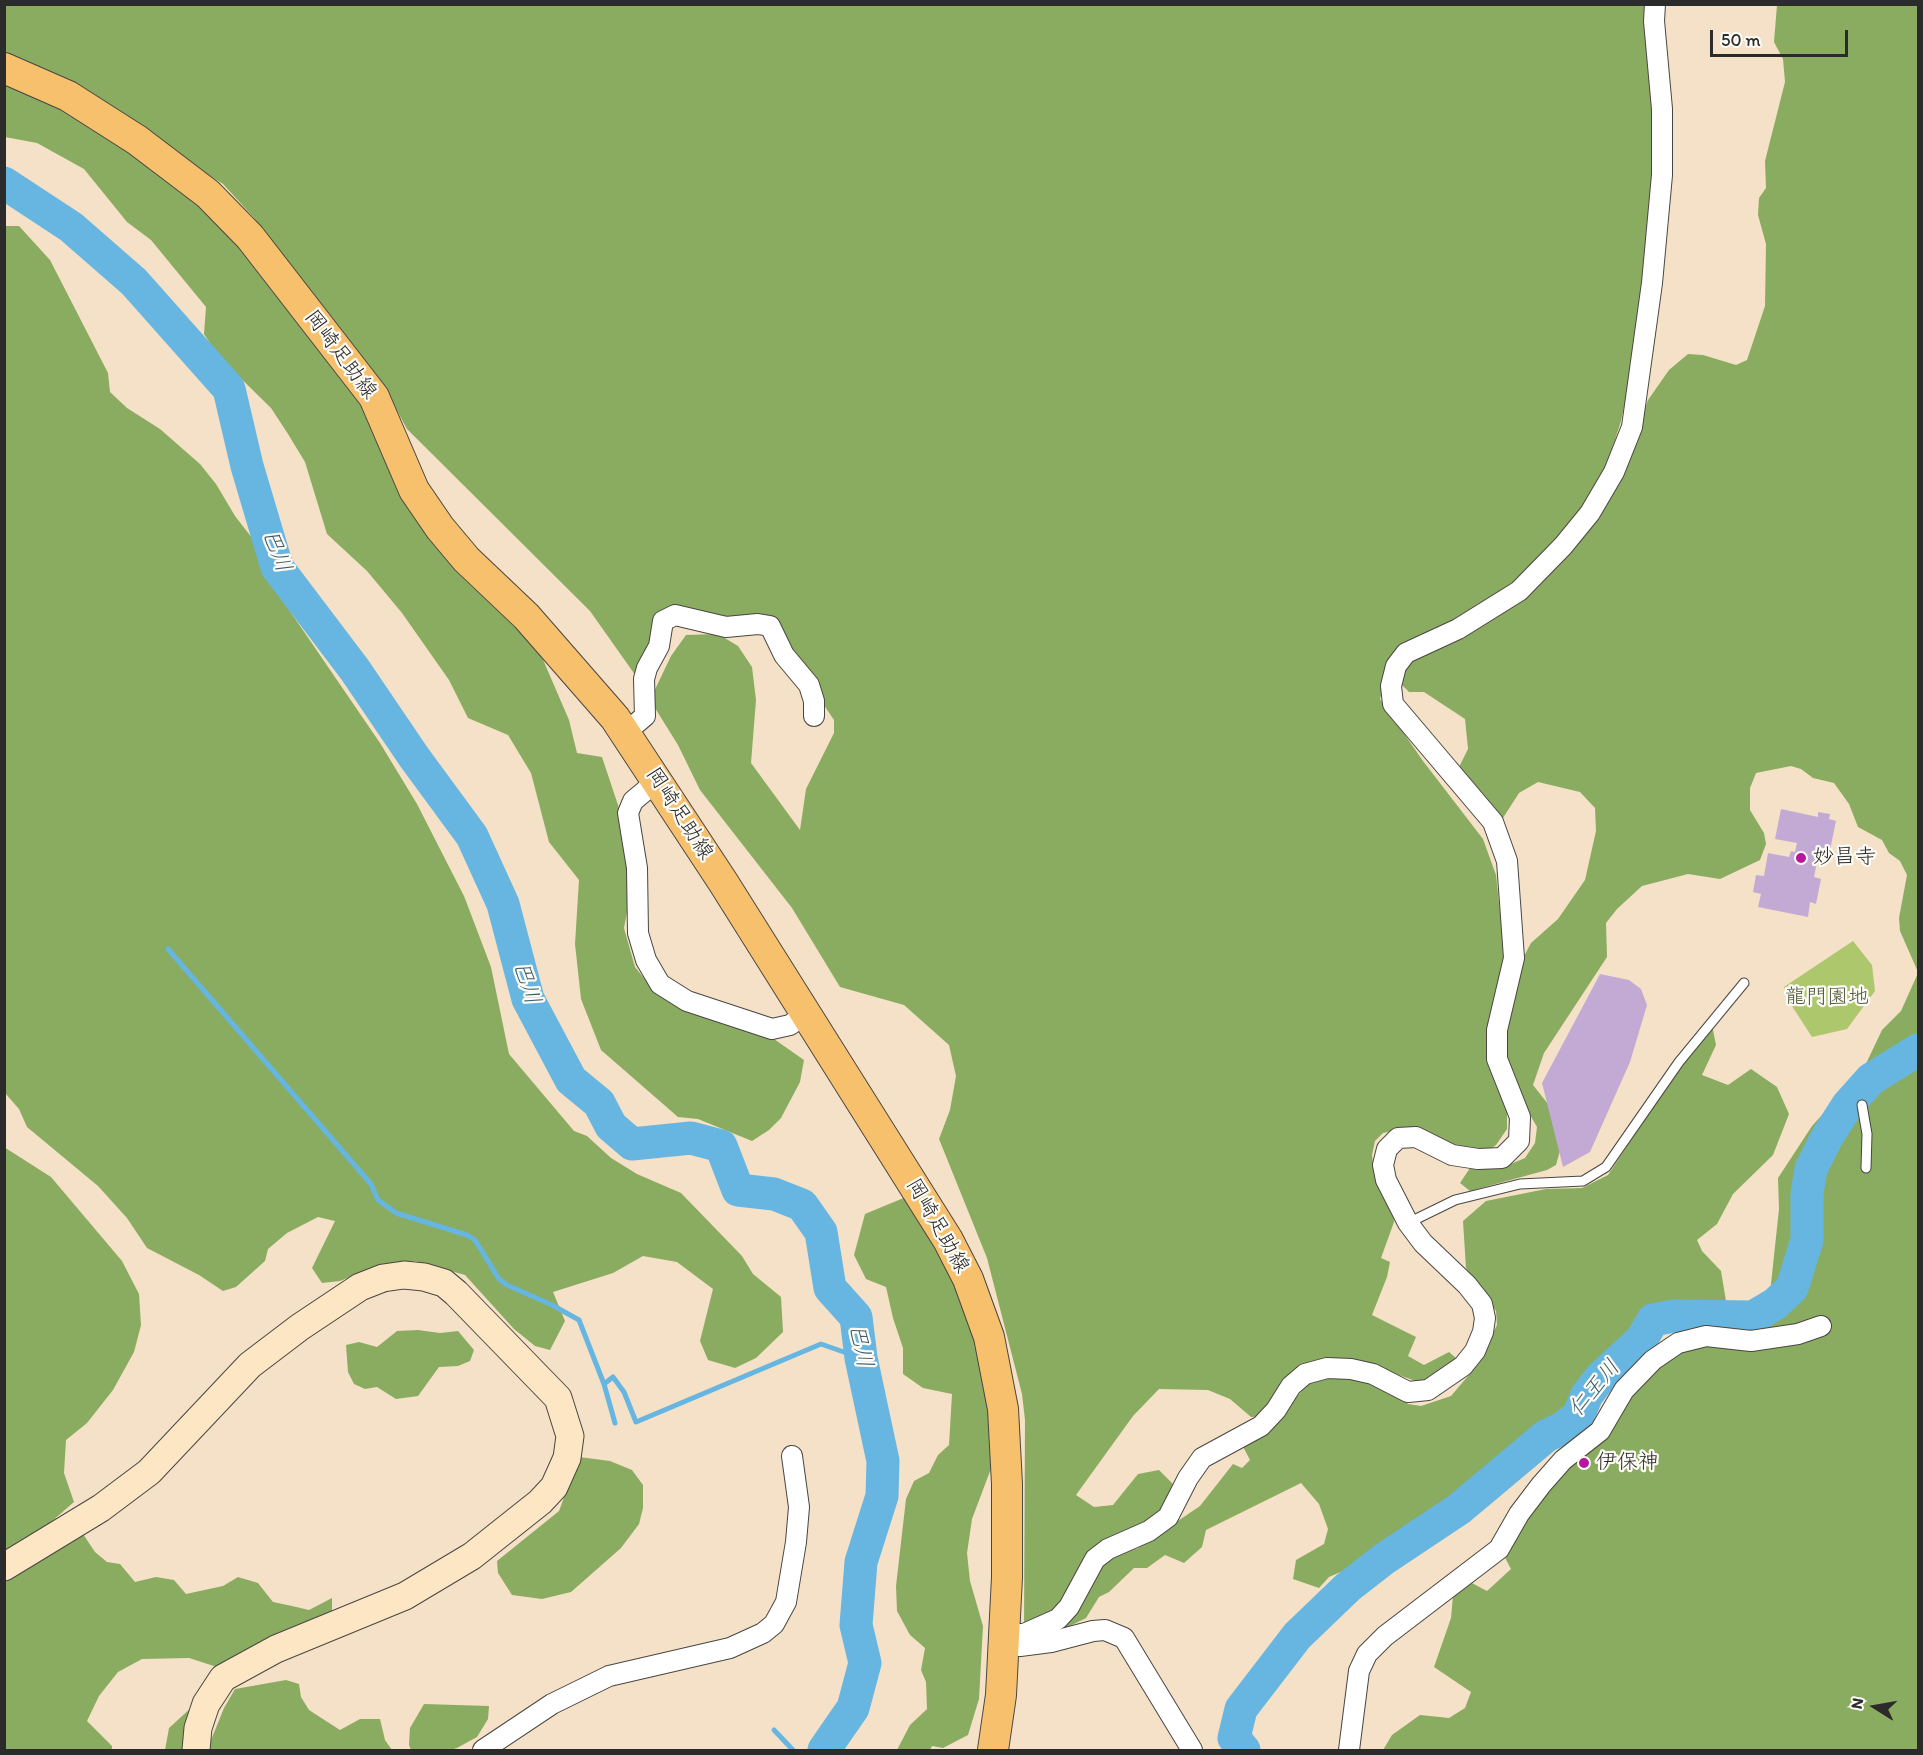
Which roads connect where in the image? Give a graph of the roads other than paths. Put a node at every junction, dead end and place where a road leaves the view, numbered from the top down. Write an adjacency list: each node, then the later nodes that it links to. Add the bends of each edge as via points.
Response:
1 (1655, 4): 10 (street, via 1662,175 1651,294 1632,427 1614,472 1590,513 1563,546 1519,591 1458,628 1406,652 1396,666 1391,686 1393,704 1493,822 1507,861 1514,957 1497,1030 1497,1059 1520,1117 1519,1141 1502,1158 1478,1160 1452,1155 1416,1137 1398,1138 1387,1149 1383,1165 1386,1180)
2 (4, 68): 4 (main road, 岡崎足助線, via 68,96 138,140 208,194 250,237 374,397 414,490 440,528 466,559 526,616)
3 (814, 716): 4 (street, via 809,685 783,655 770,626 726,627 675,615 663,621 659,646 647,668 645,716)
4 (625, 733): 5 (main road, 岡崎足助線)
5 (658, 780): 7 (main road, 岡崎足助線); 7 (street, via 633,801 628,813 637,868 638,933 646,960 660,984 687,1001 772,1029 790,1025)
6 (1744, 983): 10 (lane, via 1679,1062 1606,1167 1583,1181 1520,1184 1466,1197)
7 (805, 1014): 14 (main road, 岡崎足助線, via 948,1240 968,1279 989,1336 1003,1409 1007,1484)
8 (1862, 1105): 9 (lane, via 1868,1134)
9 (1866, 1168)
10 (1408, 1223): 14 (street, via 1422,1244 1482,1304 1483,1332 1463,1366 1428,1390 1408,1392 1373,1374 1350,1369 1327,1368 1305,1374 1261,1426 1202,1458 1168,1517 1095,1559 1069,1607 1058,1619 1024,1634)
11 (1821, 1326): 19 (street, via 1798,1334 1751,1341 1706,1336 1678,1343 1653,1360 1624,1390 1600,1431 1563,1460 1541,1485 1499,1549 1367,1654 1359,1671)
12 (792, 1456): 16 (street, via 799,1507 796,1542 786,1602 774,1624 730,1648 609,1676 552,1704)
13 (4, 1567): 15 (street, via 101,1508 149,1472 250,1365 360,1287 404,1275 444,1283 456,1293 558,1398 570,1436 567,1458 554,1487 472,1556 405,1596 276,1649 223,1678 206,1704)
14 (1003, 1638): 17 (main road, 岡崎足助線, via 1002,1695); 18 (street, via 1020,1646 1105,1630 1124,1638)
15 (196, 1750)
16 (483, 1750)
17 (993, 1750)
18 (1192, 1750)
19 (1349, 1750)

